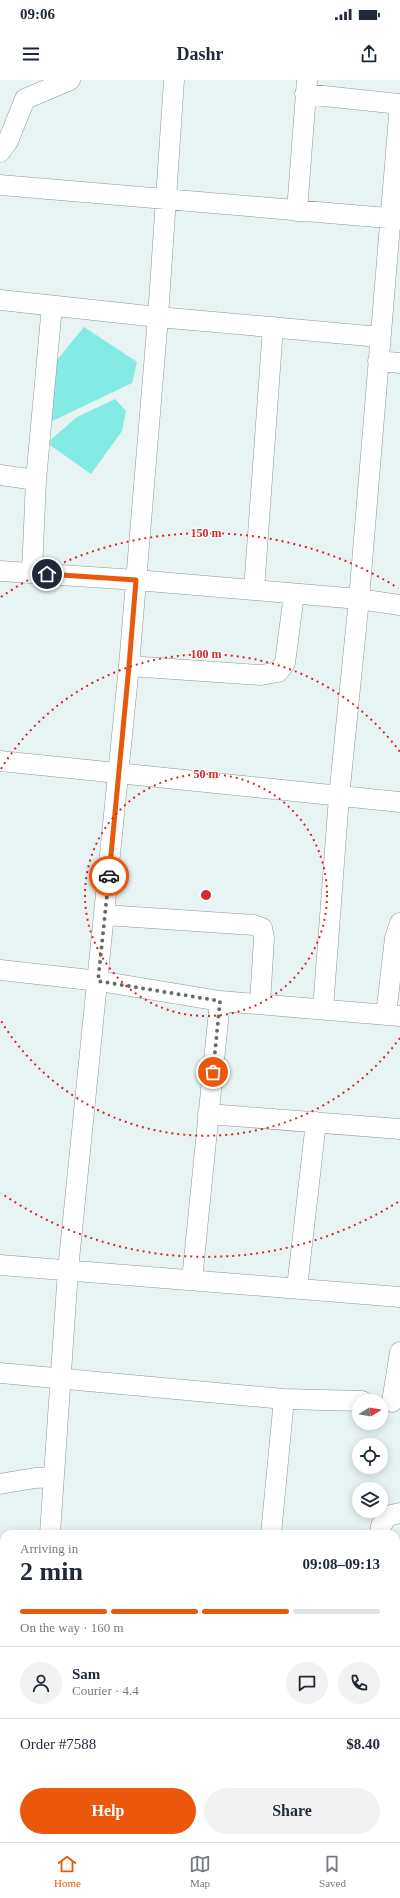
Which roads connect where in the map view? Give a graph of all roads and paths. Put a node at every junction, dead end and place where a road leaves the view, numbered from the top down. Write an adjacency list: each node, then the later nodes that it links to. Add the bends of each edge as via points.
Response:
1 (70, 80): 5 (street, via 25,99 8,141)
2 (174, 80): 7 (street)
3 (306, 87): 4 (street); 8 (street)
4 (400, 104): 9 (street)
5 (0, 152)
6 (0, 185): 7 (street)
7 (165, 200): 8 (street); 12 (street)
8 (297, 211): 9 (street)
9 (395, 219): 14 (street)
10 (0, 300): 11 (street)
11 (52, 306): 12 (street); 18 (street)
12 (158, 317): 13 (street); 21 (street)
13 (273, 327): 14 (street); 22 (street)
14 (380, 337): 15 (street)
15 (378, 361): 16 (street); 24 (street)
16 (400, 363)
17 (0, 475): 18 (street)
18 (36, 480): 20 (street)
19 (0, 571): 20 (street)
20 (32, 573): 21 (street)
21 (136, 580): 22 (street); 26 (street)
22 (254, 590): 23 (street)
23 (294, 594): 24 (street); 26 (street, via 285,663 278,672 261,675)
24 (359, 599): 25 (street); 29 (street)
25 (400, 605)
26 (129, 666): 28 (street)
27 (0, 761): 28 (street)
28 (119, 774): 29 (street); 31 (street)
29 (339, 797): 30 (street); 37 (street)
30 (400, 802)
31 (105, 915): 34 (street); 36 (street, via 254,925 262,928 264,938)
32 (400, 923): 38 (street, via 395,938)
33 (0, 970): 34 (street)
34 (98, 981): 35 (street); 43 (street)
35 (220, 1001): 36 (street); 39 (street)
36 (260, 1004): 37 (street)
37 (323, 1009): 38 (street)
38 (393, 1015)
39 (208, 1114): 40 (street); 44 (street)
40 (316, 1122): 41 (street); 45 (street)
41 (400, 1129)
42 (0, 1266): 43 (street)
43 (68, 1270): 44 (street); 49 (street)
44 (192, 1280): 45 (street)
45 (298, 1288): 46 (street)
46 (400, 1297)
47 (400, 1352): 52 (street)
48 (0, 1373): 49 (street)
49 (61, 1379): 50 (street); 53 (street)
50 (284, 1399): 51 (street); 57 (street)
51 (352, 1401)
52 (391, 1402)
53 (53, 1477): 54 (street); 56 (street)
54 (0, 1484)
55 (400, 1513): 58 (street, via 387,1516)
56 (50, 1530)
57 (271, 1530)
58 (380, 1530)

